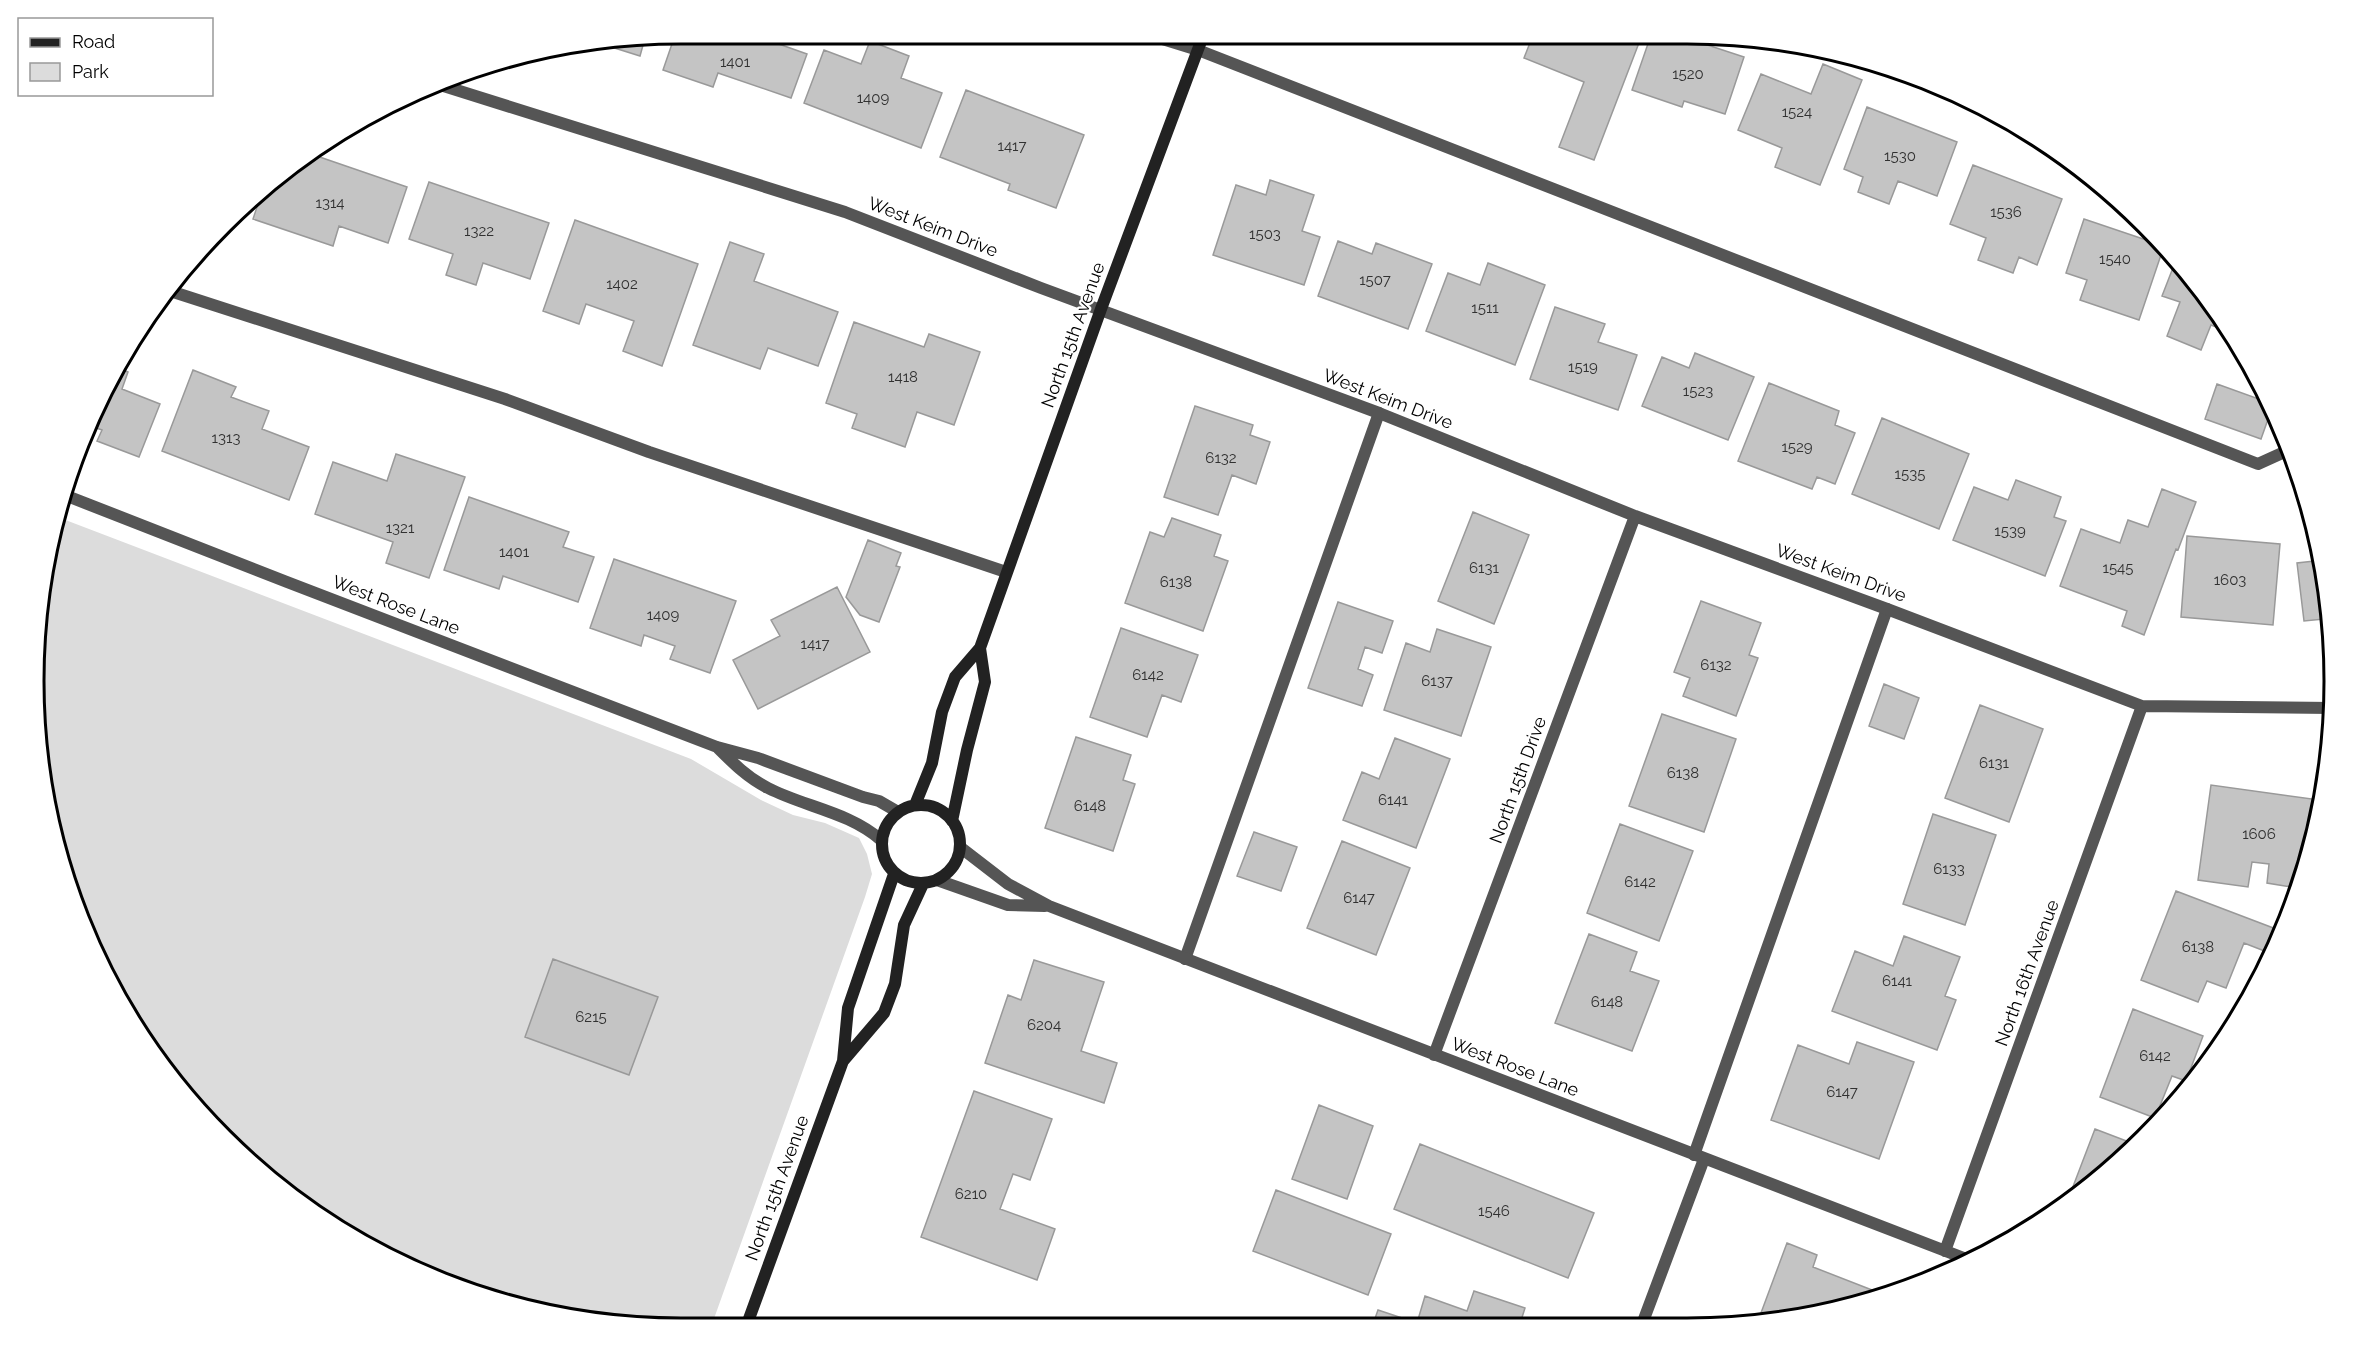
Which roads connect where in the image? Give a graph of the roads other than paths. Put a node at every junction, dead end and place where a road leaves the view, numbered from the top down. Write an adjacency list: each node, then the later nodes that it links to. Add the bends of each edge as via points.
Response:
1 (1179, 44): 3 (street)
2 (1200, 44): 3 (street, North 15th Avenue)
3 (1198, 50): 6 (street, North 15th Avenue); 8 (street, via 2258,464)
4 (449, 88): 6 (street, West Keim Drive, via 845,212)
5 (175, 292): 11 (street, via 505,399 649,452)
6 (1101, 309): 7 (street, West Keim Drive); 11 (street, North 15th Avenue)
7 (1379, 413): 10 (street, West Keim Drive); 26 (street)
8 (2282, 453)
9 (71, 497): 16 (street, West Rose Lane)
10 (1635, 516): 12 (street, West Keim Drive); 27 (street, North 15th Drive)
11 (1006, 572): 13 (street, North 15th Avenue)
12 (1887, 609): 14 (street, West Keim Drive); 29 (street)
13 (980, 648): 17 (street, North 15th Avenue, via 955,677 942,712 932,763); 19 (street, North 15th Avenue, via 985,682)
14 (2142, 706): 15 (street, West Keim Drive); 30 (street, North 16th Avenue)
15 (2323, 708)
16 (717, 747): 18 (street, West Rose Lane, via 879,801); 20 (street, West Rose Lane, via 742,773 770,789 846,818)
17 (915, 805): 18 (street); 19 (street, via 936,808)
18 (898, 812): 20 (street)
19 (952, 821): 21 (street)
20 (881, 840): 22 (street, via 886,864)
21 (960, 847): 23 (street, via 953,867); 25 (street, West Rose Lane, via 1008,884)
22 (894, 874): 24 (street); 28 (street, North 15th Avenue, via 848,1008)
23 (937, 880): 24 (street); 25 (street, West Rose Lane, via 1008,905)
24 (923, 884): 28 (street, North 15th Avenue, via 904,925 895,984 884,1013)
25 (1049, 906): 26 (street, West Rose Lane)
26 (1185, 959): 27 (street, West Rose Lane)
27 (1434, 1055): 29 (street, West Rose Lane)
28 (843, 1061): 32 (street, North 15th Avenue)
29 (1699, 1157): 30 (street, West Rose Lane); 33 (street)
30 (1945, 1251): 31 (street, West Rose Lane)
31 (1959, 1256)
32 (749, 1318)
33 (1644, 1318)

